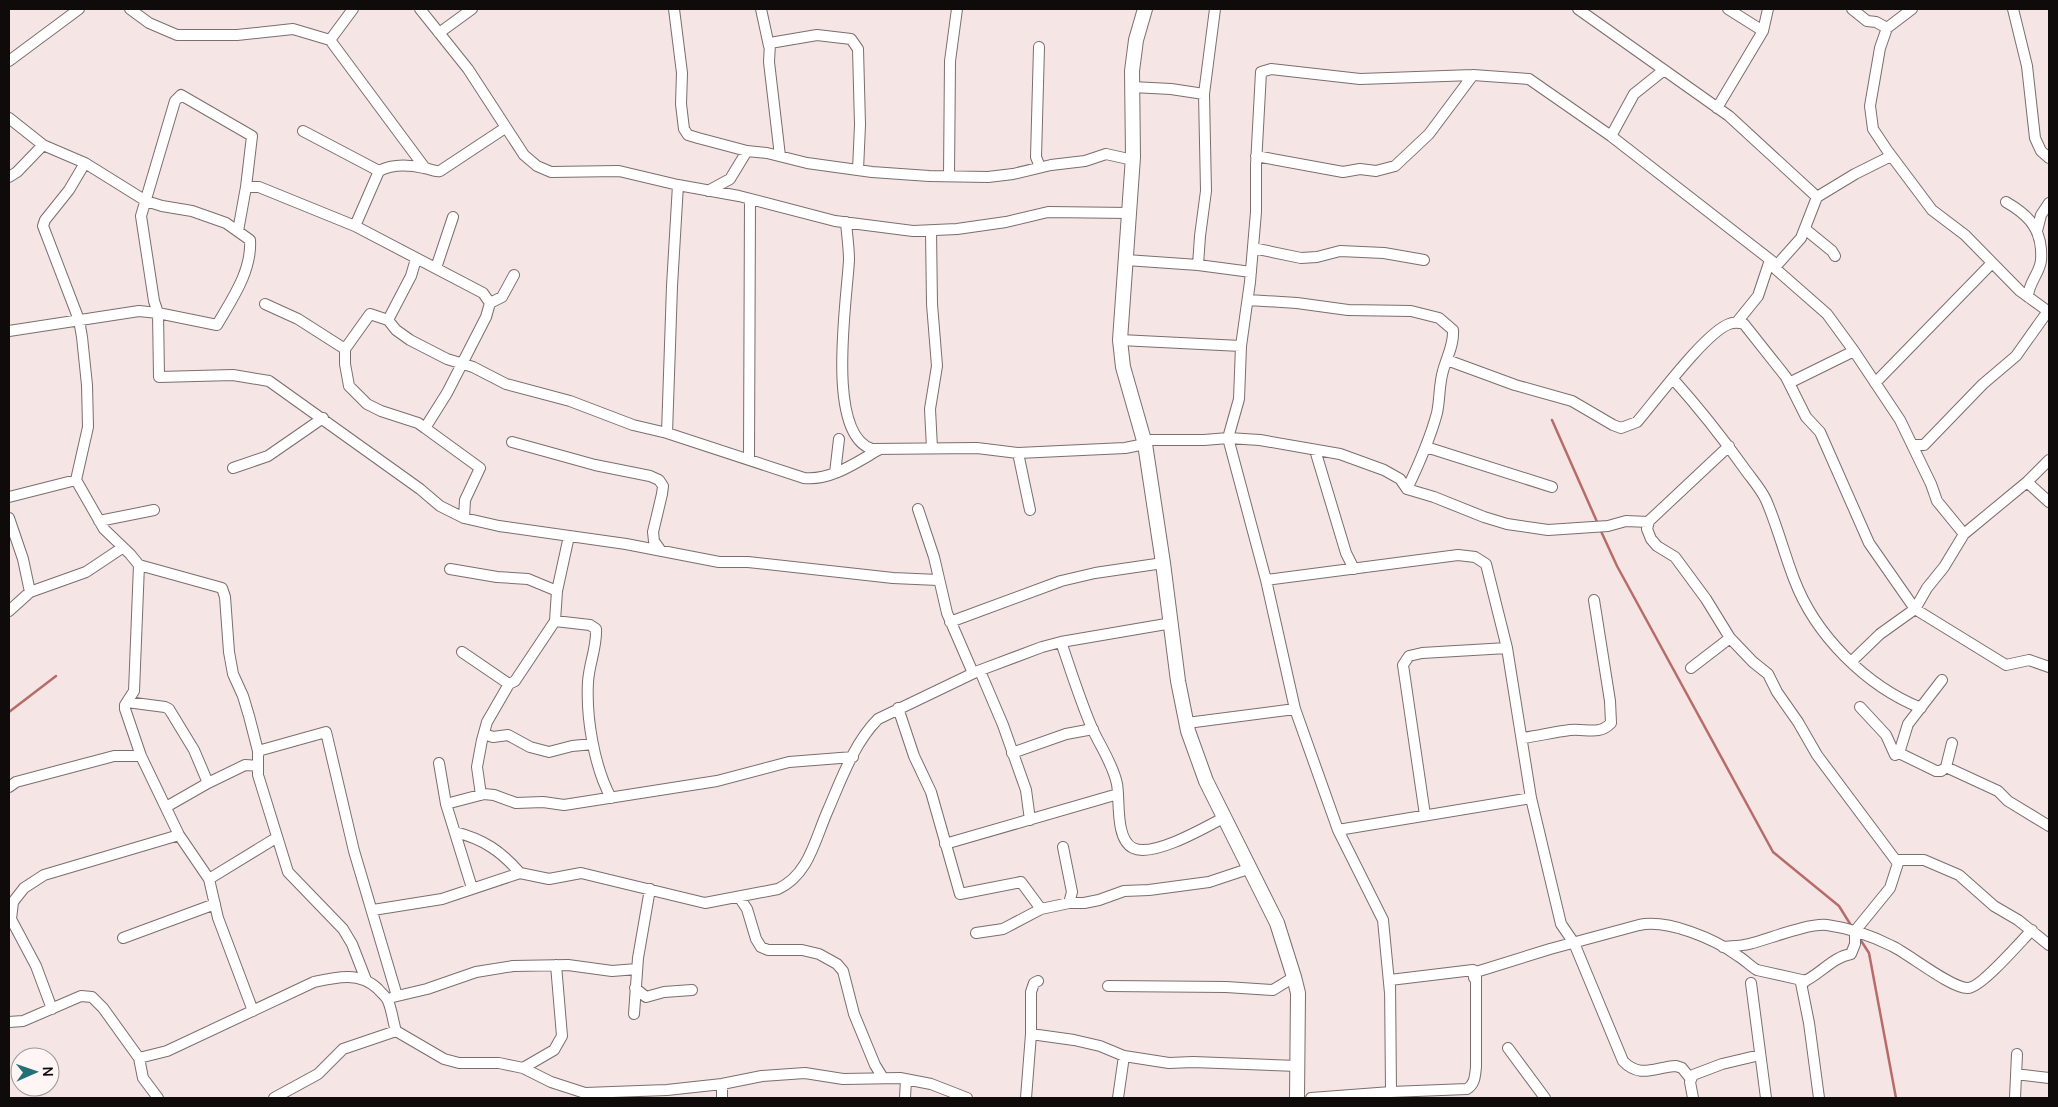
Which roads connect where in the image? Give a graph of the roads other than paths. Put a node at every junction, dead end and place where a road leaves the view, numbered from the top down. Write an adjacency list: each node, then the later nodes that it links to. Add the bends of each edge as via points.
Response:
1 (79, 9): 23 (street)
2 (130, 9): 20 (street, via 149,23 177,35 293,29)
3 (353, 9): 20 (street)
4 (420, 9): 19 (street)
5 (472, 9): 19 (street)
6 (674, 9): 34 (street, via 682,73 684,129 688,135)
7 (761, 9): 21 (street)
8 (957, 9): 45 (street, via 950,61)
9 (1145, 9): 26 (street, via 1136,40)
10 (1215, 9): 27 (street)
11 (1578, 9): 24 (street)
12 (1728, 9): 18 (street)
13 (1768, 9): 18 (street)
14 (1852, 9): 17 (street, via 1867,21)
15 (1912, 9): 17 (street)
16 (2013, 9): 38 (street, via 2027,66 2035,138 2041,151)
17 (1887, 28): 37 (street, via 1880,48 1870,106 1874,129)
18 (1763, 31): 28 (street)
19 (439, 33): 30 (street, via 468,69)
20 (330, 40): 42 (street)
21 (769, 46): 35 (street); 44 (street, via 776,41 817,35 851,39 856,44)
22 (1039, 47): 41 (street, via 1036,157)
23 (9, 61)
24 (1664, 70): 28 (street); 32 (street, via 1634,94)
25 (1473, 75): 32 (street, via 1529,79); 36 (street, via 1429,134 1395,166 1376,171 1343,172); 36 (street, via 1360,78 1271,69 1261,72)
26 (1132, 87): 27 (street); 39 (street)
27 (1204, 94): 74 (street, via 1206,191)
28 (1717, 108): 52 (street)
29 (9, 118): 33 (street)
30 (505, 128): 42 (street, via 440,171); 48 (street, via 524,155 551,172 620,171)
31 (303, 132): 43 (street)
32 (1611, 136): 73 (street)
33 (43, 144): 40 (street); 46 (street)
34 (747, 151): 35 (street); 47 (street)
35 (780, 156): 44 (street)
36 (1256, 156): 67 (street)
37 (1891, 156): 52 (street); 72 (street, via 1932,210 1965,235)
38 (2049, 158)
39 (1133, 160): 41 (street, via 1106,154 1085,161); 57 (street)
40 (84, 162): 54 (street); 84 (street, via 70,190 43,226)
41 (1040, 167): 45 (street, via 988,177)
42 (424, 168): 43 (street, via 393,166)
43 (379, 170): 62 (street)
44 (858, 170): 45 (street)
45 (949, 175)
46 (9, 177)
47 (730, 178): 50 (street); 51 (street)
48 (678, 185): 50 (street); 99 (street)
49 (246, 187): 54 (street, via 252,136 182,95 175,101); 62 (street, via 259,187); 65 (street)
50 (708, 191): 51 (street)
51 (736, 196): 53 (street)
52 (1817, 197): 63 (street)
53 (750, 199): 61 (street, via 835,222); 111 (street)
54 (146, 200): 65 (street, via 192,211 226,223); 83 (street, via 142,216)
55 (2006, 202): 60 (street)
56 (2049, 203): 58 (street)
57 (1129, 213): 64 (street, via 1048,212 957,230); 70 (street)
58 (2041, 215): 60 (street); 66 (street)
59 (452, 217): 75 (street)
60 (2029, 218): 66 (street)
61 (846, 222): 64 (street, via 899,230); 108 (street, via 849,258 843,392 858,441 864,447)
62 (355, 226): 69 (street)
63 (1805, 229): 68 (street); 73 (street, via 1801,238)
64 (931, 230): 107 (street, via 937,366 930,409)
65 (238, 231): 83 (street, via 250,240 250,250 242,280 217,325)
66 (2037, 231): 78 (street, via 2040,264)
67 (1253, 248): 71 (street, via 1301,258 1340,251 1384,253); 76 (street)
68 (1835, 256)
69 (416, 259): 75 (street); 85 (street, via 411,276)
70 (1126, 260): 74 (street); 88 (street)
71 (1424, 260)
72 (1992, 263): 78 (street); 96 (street)
73 (1773, 264): 86 (street, via 1758,296); 91 (street, via 1827,314)
74 (1198, 265): 76 (street)
75 (436, 268): 80 (street, via 483,293)
76 (1251, 272): 79 (street)
77 (514, 275): 80 (street, via 502,297)
78 (2028, 297): 82 (street)
79 (1248, 300): 89 (street); 92 (street, via 1348,310 1411,311 1440,318 1453,330 1454,339)
80 (490, 303): 93 (street)
81 (265, 304): 90 (street, via 298,319)
82 (2049, 311): 104 (street, via 2016,356 1983,384 1924,445)
83 (158, 313): 84 (street, via 139,311); 97 (street, via 159,377 233,375 269,381)
84 (79, 320): 87 (street); 115 (street, via 87,385 88,427)
85 (388, 320): 90 (street, via 370,314); 93 (street, via 410,340)
86 (1737, 322): 94 (street, via 1728,324 1708,339); 95 (street, via 1744,324)
87 (9, 331)
88 (1120, 340): 89 (street); 103 (street, via 1123,367)
89 (1241, 346): 100 (street, via 1239,399)
90 (345, 349): 98 (street, via 349,386 367,404 418,422)
91 (1854, 351): 95 (street); 96 (street)
92 (1447, 360): 94 (street, via 1572,400 1621,428 1636,422); 106 (street)
93 (461, 364): 98 (street); 99 (street, via 506,384 541,392 633,425)
94 (1673, 379): 105 (street)
95 (1789, 383): 141 (street, via 1806,417 1820,432 1869,543)
96 (1875, 384): 104 (street, via 1900,420)
97 (323, 418): 113 (street, via 268,456); 125 (street, via 440,506)
98 (425, 428): 125 (street, via 480,468 465,500)
99 (667, 433): 111 (street)
100 (1228, 438): 103 (street); 109 (street); 137 (street)
101 (839, 439): 114 (street)
102 (512, 442): 131 (street, via 659,480 663,486 653,532 654,541)
103 (1145, 442): 110 (street, via 1125,448); 132 (street)
104 (1912, 445): 128 (street, via 1937,501)
105 (1729, 446): 127 (street); 150 (street, via 1766,498 1805,605)
106 (1426, 447): 117 (street); 118 (street)
107 (932, 448): 108 (street); 110 (street, via 977,448)
108 (880, 449): 114 (street)
109 (1315, 450): 118 (street, via 1368,463 1400,479); 134 (street, via 1346,553)
110 (1018, 453): 123 (street)
111 (749, 459): 114 (street, via 804,478 816,479)
112 (2049, 460): 116 (street)
113 (233, 468)
114 (835, 473)
115 (76, 480): 119 (street); 126 (street)
116 (2027, 482): 120 (street); 128 (street)
117 (1552, 487)
118 (1407, 488): 127 (street, via 1507,524 1548,530 1600,527 1626,521)
119 (9, 497)
120 (2049, 502)
121 (154, 510): 126 (street)
122 (918, 510): 136 (street)
123 (1030, 510)
124 (9, 518): 139 (street)
125 (464, 518): 129 (street)
126 (99, 521): 130 (street)
127 (1648, 522): 146 (street, via 1651,539 1675,557)
128 (1964, 534): 141 (street)
129 (569, 536): 131 (street); 138 (street)
130 (122, 548): 133 (street); 139 (street, via 86,572)
131 (661, 551): 136 (street, via 719,562)
132 (1163, 563): 144 (street, via 1061,581); 145 (street)
133 (139, 565): 156 (street, via 134,691); 167 (street, via 222,588 233,674 243,696)
134 (1354, 568): 137 (street); 148 (street, via 1458,555 1475,557 1486,564)
135 (450, 569): 138 (street, via 497,578 528,579)
136 (938, 580): 144 (street)
137 (1266, 580): 160 (street)
138 (557, 591): 143 (street)
139 (30, 592): 142 (street)
140 (1594, 600): 164 (street, via 1611,723 1596,732 1571,729)
141 (1915, 610): 150 (street, via 1880,634); 151 (street, via 2006,665 2029,660)
142 (9, 611)
143 (555, 621): 155 (street, via 515,681); 166 (street, via 590,625 596,629 588,681)
144 (950, 622): 153 (street)
145 (1172, 624): 147 (street); 161 (street)
146 (1730, 638): 152 (street); 193 (street, via 1768,674 1817,756)
147 (1061, 642): 153 (street); 162 (street)
148 (1507, 648): 164 (street); 183 (street, via 1422,653 1409,656 1403,664)
149 (462, 652): 155 (street)
150 (1851, 662): 159 (street, via 1881,687)
151 (2049, 667)
152 (1691, 668)
153 (977, 672): 158 (street); 168 (street)
154 (1942, 680): 159 (street)
155 (509, 684): 163 (street, via 487,722)
156 (127, 702): 170 (street, via 125,709); 175 (street, via 169,709 194,750)
157 (1860, 707): 169 (street, via 1886,735 1895,755)
158 (898, 708): 171 (street, via 868,729); 191 (street, via 914,756 931,792)
159 (1922, 708): 169 (street, via 1908,724)
160 (1295, 709): 161 (street); 187 (street)
161 (1186, 723): 184 (street, via 1206,781)
162 (1093, 729): 168 (street, via 1066,734); 178 (street, via 1116,780)
163 (484, 734): 166 (street, via 493,737 508,735 530,747 549,752); 177 (street, via 478,767)
164 (1523, 738): 180 (street)
165 (1952, 743): 174 (street)
166 (593, 744): 179 (street, via 598,770)
167 (258, 752): 173 (street); 203 (street, via 326,732 354,850)
168 (1012, 753): 185 (street, via 1026,790)
169 (1899, 754): 174 (street, via 1936,771)
170 (141, 756): 176 (street, via 114,756 16,782); 182 (street)
171 (852, 757): 179 (street, via 789,762 717,781); 199 (street, via 801,872 778,890)
172 (439, 763): 181 (street)
173 (258, 766): 175 (street, via 244,765); 190 (street)
174 (1946, 766): 186 (street, via 1998,791)
175 (208, 783): 182 (street)
176 (9, 787)
177 (481, 794): 179 (street, via 516,803 564,805); 181 (street)
178 (1118, 794): 184 (street, via 1124,837 1134,849 1168,845); 185 (street)
179 (611, 798)
180 (1531, 798): 183 (street); 208 (street, via 1562,924)
181 (446, 804): 188 (street)
182 (166, 807): 189 (street)
183 (1425, 815): 187 (street)
184 (1225, 817): 194 (street)
185 (1030, 820): 191 (street)
186 (2049, 826)
187 (1338, 830): 221 (street, via 1383,920)
188 (455, 832): 195 (street, via 476,837 508,859); 197 (street)
189 (179, 835): 196 (street); 224 (street, via 44,874 24,888 13,902 11,919 36,966)
190 (276, 838): 196 (street); 214 (street, via 288,872 343,929)
191 (945, 844): 202 (street, via 960,894 1021,882)
192 (1063, 847): 200 (street)
193 (1897, 862): 204 (street, via 1902,859 1924,860 1959,875 1994,906); 205 (street, via 1890,888)
194 (1251, 868): 200 (street, via 1209,882 1124,891 1099,900); 213 (street, via 1277,923)
195 (520, 873): 197 (street); 198 (street, via 549,879 581,874)
196 (209, 879): 201 (street)
197 (472, 888): 203 (street, via 442,899)
198 (650, 889): 199 (street, via 705,903); 212 (street)
199 (739, 897): 238 (street, via 747,909 761,948 802,950 819,954 837,964 854,1014)
200 (1073, 899): 202 (street)
201 (216, 904): 207 (street); 225 (street, via 218,918)
202 (1041, 908): 206 (street, via 1003,929)
203 (373, 910): 223 (street)
204 (2032, 930): 205 (street, via 1976,986 1968,988 1957,986 1891,945); 209 (street)
205 (1855, 931): 210 (street, via 1824,925); 216 (street, via 1851,954 1842,955)
206 (976, 933)
207 (123, 938)
208 (1574, 943): 210 (street, via 1654,923 1679,928); 222 (street, via 1476,972); 239 (street, via 1623,1061 1639,1072 1676,1066)
209 (2049, 945)
210 (1723, 948): 216 (street, via 1757,970)
211 (556, 965): 212 (street, via 612,971); 223 (street, via 484,970); 236 (street, via 562,1036 554,1050)
212 (637, 969): 220 (street)
213 (1294, 977): 218 (street, via 1273,990); 235 (street, via 1298,993)
214 (366, 980): 223 (street); 225 (street, via 353,976 314,982)
215 (1038, 981): 229 (street, via 1031,992)
216 (1806, 981): 259 (street, via 1801,983)
217 (1751, 983): 232 (street)
218 (1108, 986)
219 (692, 990): 220 (street, via 664,992 650,997)
220 (637, 992): 226 (street)
221 (1390, 993): 222 (street, via 1390,980 1473,970); 243 (street)
222 (1476, 994): 243 (street, via 1476,1067 1471,1087)
223 (392, 998): 228 (street)
224 (52, 1009): 227 (street, via 23,1021); 234 (street, via 81,996 92,997)
225 (253, 1011): 234 (street, via 166,1051)
226 (634, 1014)
227 (9, 1022)
228 (396, 1032): 236 (street, via 444,1059); 247 (street, via 343,1049 318,1074)
229 (1031, 1034): 233 (street, via 1100,1046); 252 (street)
230 (1508, 1048): 256 (street)
231 (2017, 1054): 237 (street)
232 (1760, 1055): 239 (street, via 1722,1064); 258 (street)
233 (1124, 1056): 235 (street, via 1169,1063); 253 (street)
234 (139, 1058): 246 (street, via 143,1078)
235 (1298, 1066): 254 (street)
236 (523, 1068): 244 (street, via 551,1082)
237 (2016, 1074): 240 (street); 260 (street)
238 (883, 1078): 241 (street); 242 (street, via 843,1079 788,1073)
239 (1690, 1078): 257 (street)
240 (2049, 1078)
241 (906, 1079): 250 (street); 251 (street, via 931,1084)
242 (722, 1084): 245 (street); 249 (street)
243 (1391, 1092): 255 (street)
244 (599, 1094): 245 (street); 248 (street)
245 (618, 1095)
246 (158, 1098)
247 (274, 1098)
248 (584, 1098)
249 (722, 1098)
250 (904, 1098)
251 (967, 1098)
252 (1026, 1098)
253 (1118, 1098)
254 (1297, 1098)
255 (1311, 1098)
256 (1545, 1098)
257 (1694, 1098)
258 (1766, 1098)
259 (1818, 1098)
260 (2015, 1098)

